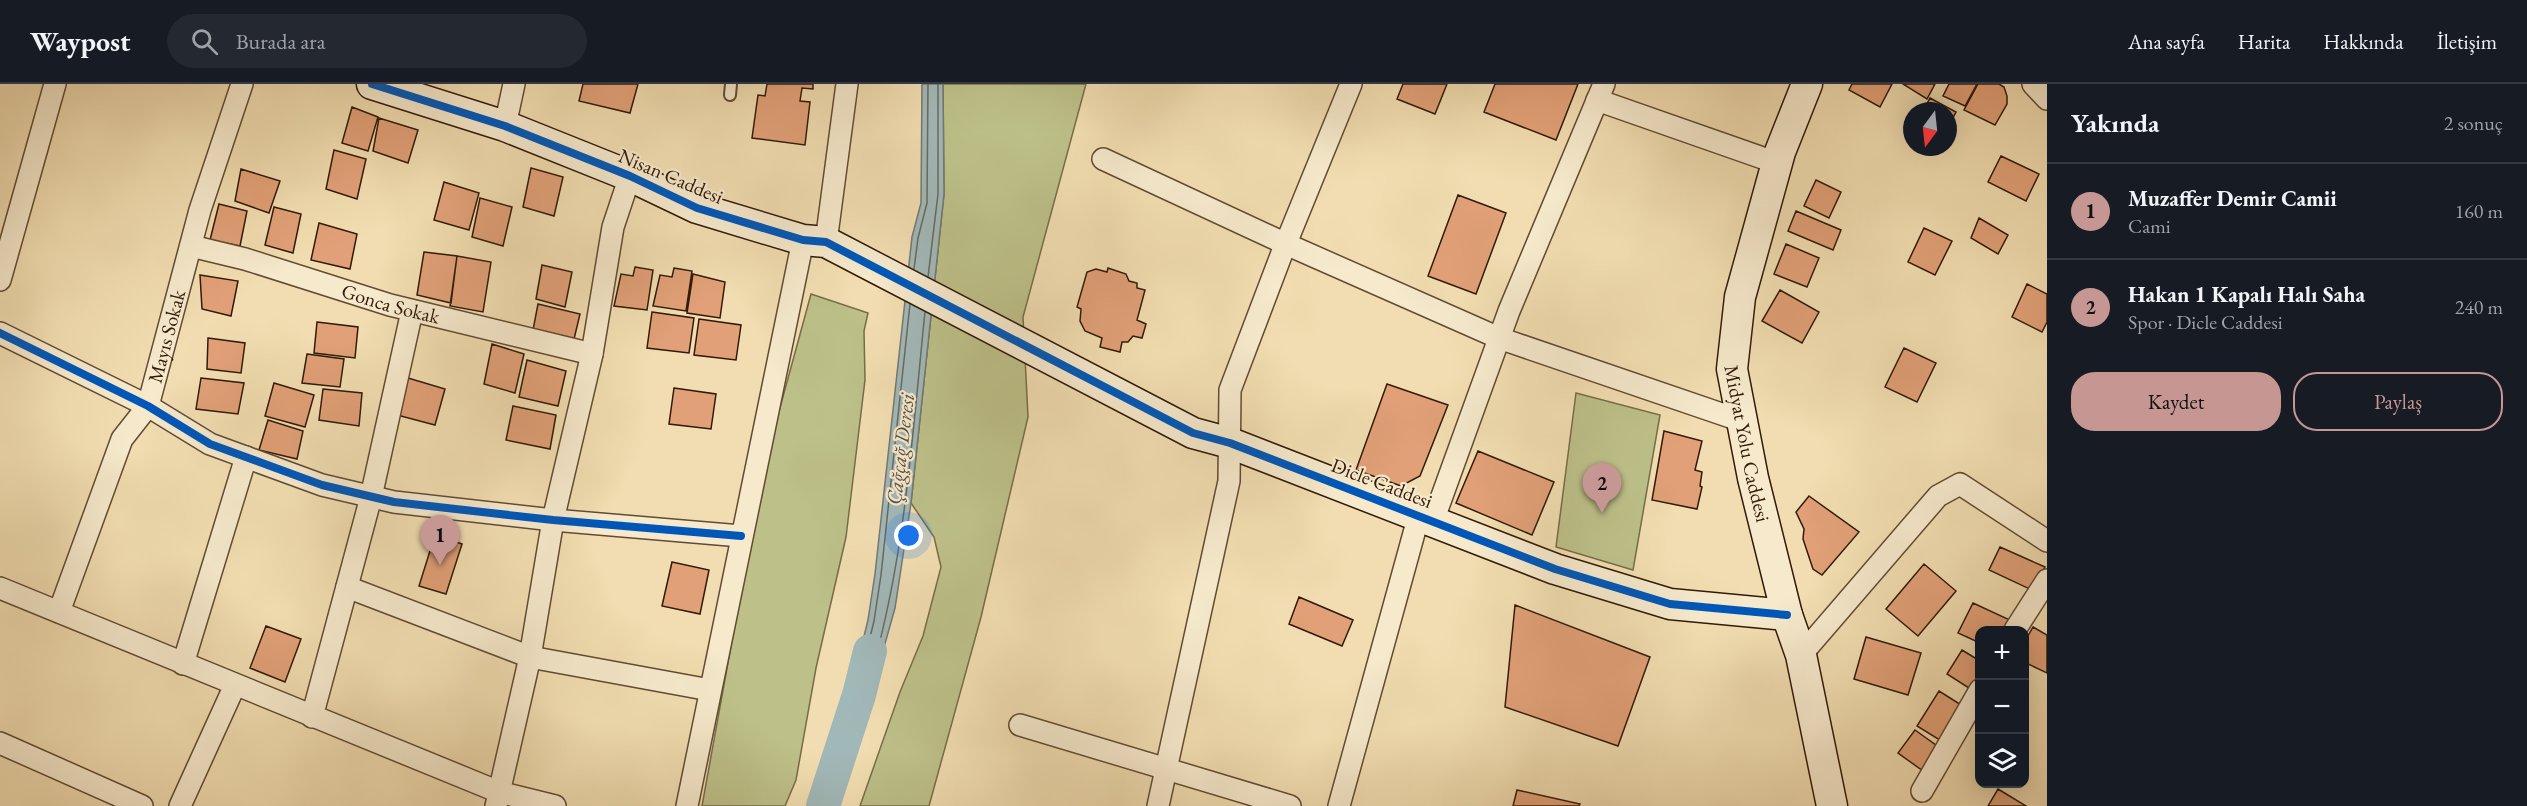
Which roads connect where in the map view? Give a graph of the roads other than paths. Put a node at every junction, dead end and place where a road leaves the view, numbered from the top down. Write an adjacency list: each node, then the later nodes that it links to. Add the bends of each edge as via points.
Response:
1 (56, 84): 18 (street)
2 (242, 84): 17 (street, Mayıs Sokak)
3 (372, 84): 11 (street, Nisan Caddesi)
4 (514, 84): 11 (street)
5 (847, 84): 15 (street)
6 (1351, 84): 16 (street)
7 (1807, 84): 13 (street, Midyat Yolu Caddesi)
8 (2033, 84): 10 (street)
9 (1600, 92): 13 (street); 22 (street)
10 (2047, 99)
11 (506, 126): 14 (street, Nisan Caddesi)
12 (1103, 159): 16 (street)
13 (1777, 163): 25 (street, Midyat Yolu Caddesi, via 1740,297 1735,329 1732,369)
14 (630, 176): 15 (street, Nisan Caddesi, via 698,208); 23 (street, via 613,227)
15 (814, 241): 20 (street, Nisan Caddesi, via 856,257); 31 (street)
16 (1286, 244): 22 (street); 26 (street, via 1230,390)
17 (191, 246): 19 (street, Gonca Sokak); 24 (street, Mayıs Sokak)
18 (0, 280)
19 (412, 310): 23 (street, Gonca Sokak); 28 (street)
20 (983, 325): 26 (street, Dicle Caddesi, via 1193,433)
21 (0, 333): 24 (street)
22 (1499, 338): 25 (street); 29 (street)
23 (592, 354): 30 (street)
24 (148, 406): 27 (street, via 210,444); 36 (street, Mayıs Sokak, via 122,439)
25 (1742, 421): 37 (street, Midyat Yolu Caddesi)
26 (1230, 443): 29 (street, Dicle Caddesi); 48 (street, via 1230,480)
27 (246, 457): 28 (street, via 322,485); 41 (street)
28 (371, 497): 30 (street); 34 (street)
29 (1426, 518): 37 (street, Dicle Caddesi, via 1555,569 1670,604); 57 (street)
30 (553, 520): 31 (street); 40 (street)
31 (741, 536): 43 (street)
32 (2047, 541): 39 (street, via 1960,484 1938,496)
33 (2047, 580): 38 (street)
34 (347, 587): 40 (street); 45 (street)
35 (0, 588): 36 (street)
36 (59, 612): 41 (street)
37 (1787, 615): 39 (street, Midyat Yolu Caddesi)
38 (2018, 626)
39 (1801, 655): 58 (street, Midyat Yolu Caddesi)
40 (530, 657): 43 (street); 50 (street)
41 (183, 664): 42 (street)
42 (235, 685): 45 (street); 52 (street)
43 (710, 690): 54 (street)
44 (1975, 699): 49 (street)
45 (312, 717): 50 (street)
46 (1020, 725): 48 (street)
47 (0, 743): 51 (street)
48 (1167, 769): 55 (street); 56 (street)
49 (1922, 791)
50 (498, 799): 53 (street)
51 (142, 806)
52 (180, 806)
53 (555, 806)
54 (687, 806)
55 (1158, 806)
56 (1290, 806)
57 (1339, 806)
58 (1832, 806)

